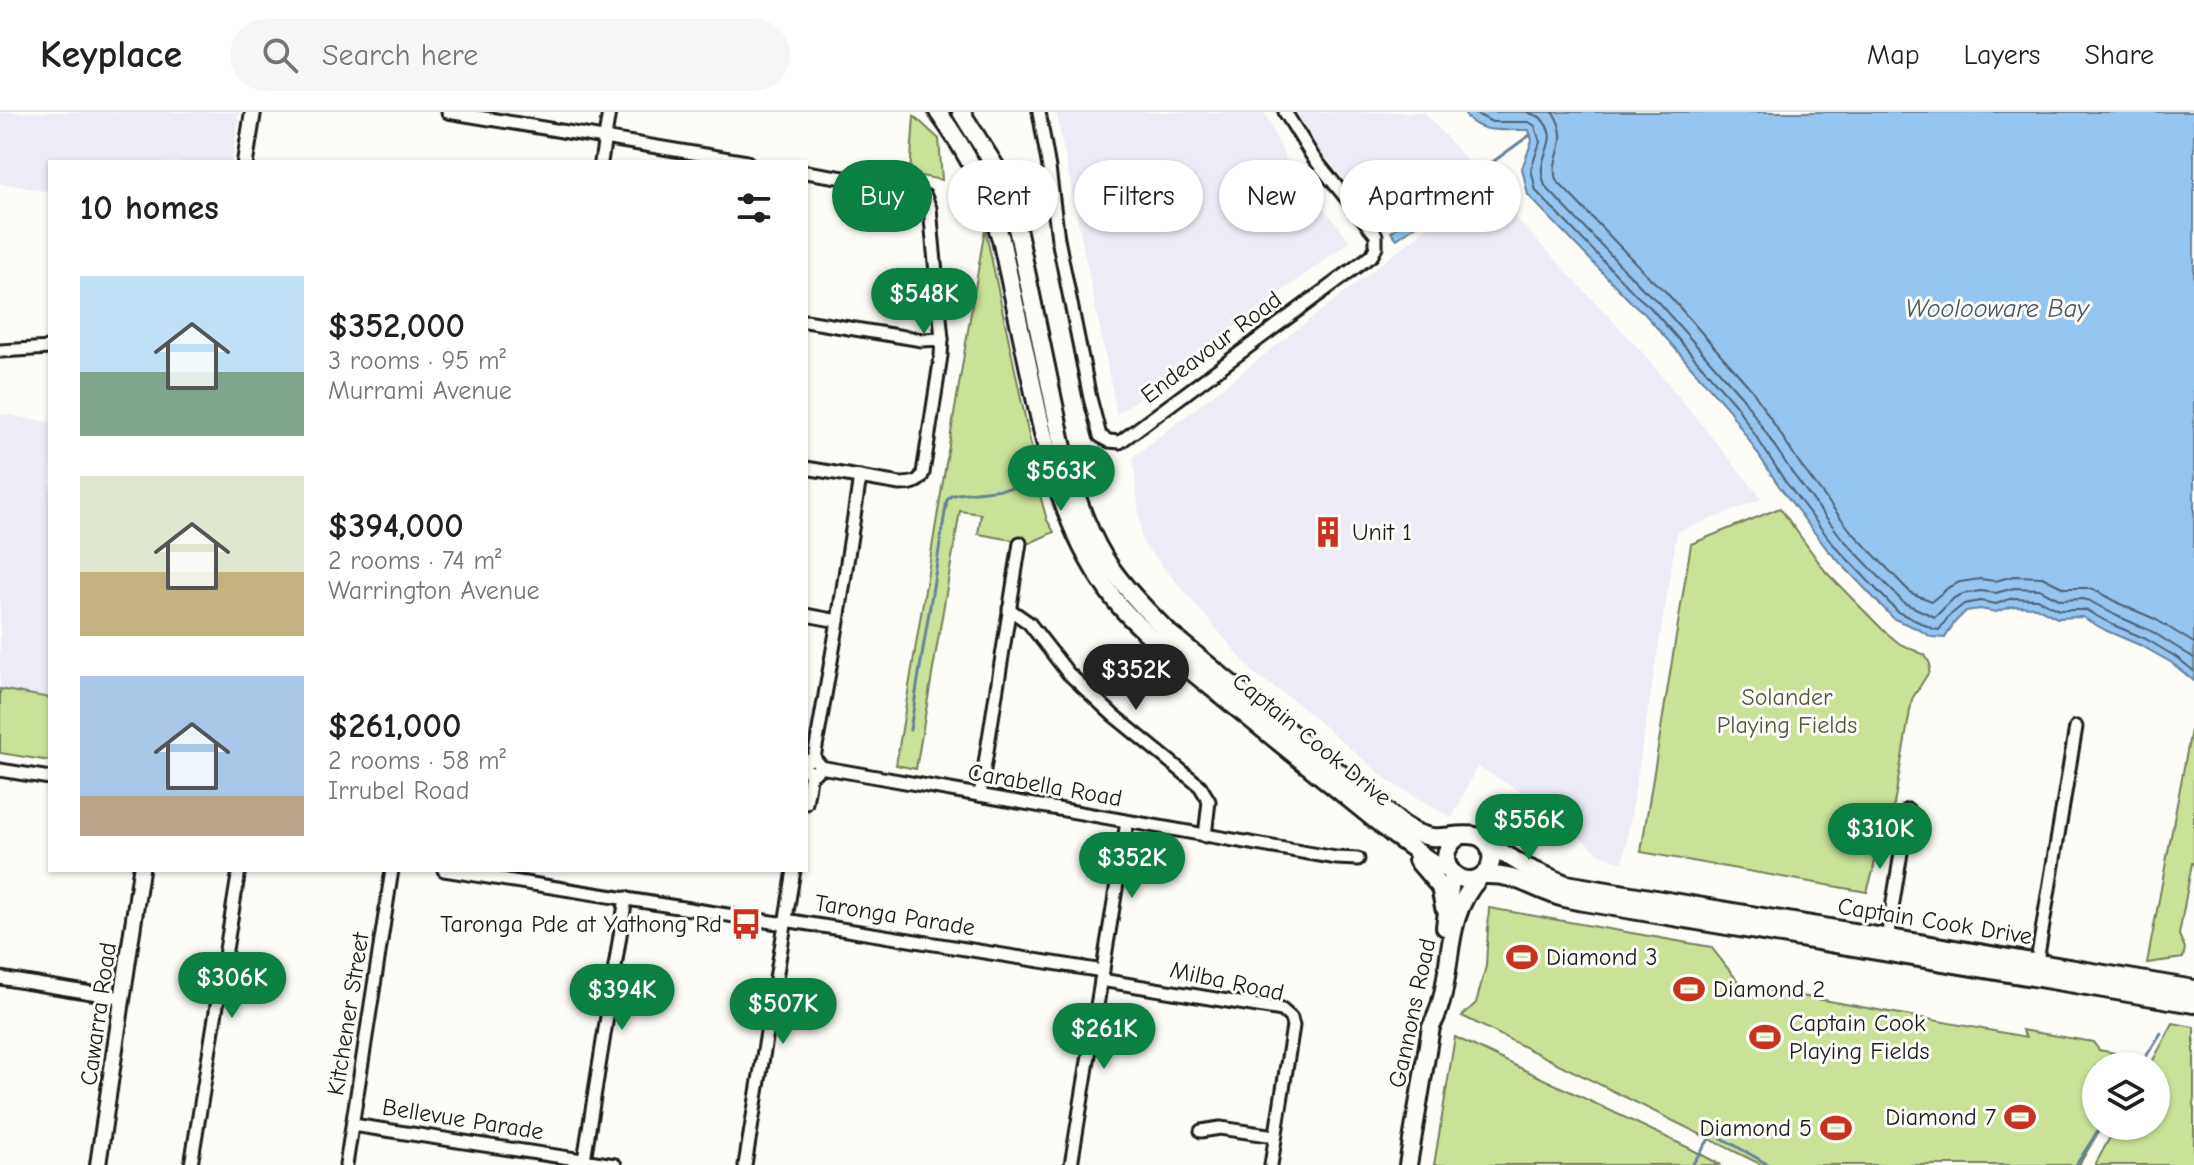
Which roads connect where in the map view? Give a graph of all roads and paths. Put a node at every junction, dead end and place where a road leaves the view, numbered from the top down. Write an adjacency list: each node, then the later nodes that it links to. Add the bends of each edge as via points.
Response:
1 (253, 112): 9 (street)
2 (448, 112): 8 (street)
3 (609, 112): 8 (street)
4 (938, 112): 32 (main road, Captain Cook Drive, via 958,138 990,204 1052,475 1067,519 1109,594 1164,649)
5 (961, 112): 33 (main road, Captain Cook Drive, via 995,166 1013,211 1067,467 1079,506 1111,568 1169,633 1403,825 1421,835)
6 (1039, 112): 7 (street, Endeavour Road, via 1090,398 1100,436 1120,442 1372,255 1376,235 1313,157)
7 (1285, 112)
8 (605, 139): 10 (street); 11 (street)
9 (245, 160)
10 (601, 160)
11 (735, 160)
12 (808, 172): 14 (street, via 907,188 925,196)
13 (808, 321): 14 (street)
14 (942, 339): 18 (street, via 923,473 917,481 900,484)
15 (48, 348): 16 (street)
16 (0, 351)
17 (808, 468): 18 (street)
18 (860, 477): 22 (street)
19 (1020, 543): 20 (street)
20 (1009, 609): 28 (street); 31 (street, via 1029,623 1068,673 1113,715 1200,786 1209,801)
21 (808, 615): 22 (street)
22 (838, 621): 24 (street)
23 (2076, 727): 47 (street)
24 (811, 765): 27 (street); 28 (street, Carabella Road)
25 (0, 770): 26 (street)
26 (48, 778)
27 (808, 788)
28 (980, 795): 30 (street, Carabella Road)
29 (1908, 810): 46 (street)
30 (1127, 822): 31 (street, Carabella Road); 48 (street)
31 (1205, 836): 35 (street, Carabella Road)
32 (1395, 836): 36 (main road, Captain Cook Drive); 45 (main road, via 1440,887)
33 (1458, 837): 34 (main road, via 1474,835); 36 (main road, via 1446,853)
34 (1488, 844): 42 (main road, via 1492,860); 46 (main road, Captain Cook Drive, via 1566,884)
35 (1358, 859)
36 (1450, 871): 42 (main road, via 1468,880); 45 (main road)
37 (141, 872): 51 (street, Cawarra Road)
38 (239, 872): 59 (street)
39 (392, 872): 54 (street, Kitchener Street)
40 (457, 872): 43 (street, Taronga Parade)
41 (794, 872): 44 (street)
42 (1481, 876): 47 (main road, Captain Cook Drive, via 1516,878 1579,901); 53 (main road, Gannons Road, via 1458,911 1439,1013)
43 (626, 898): 44 (street, Taronga Parade); 57 (street)
44 (785, 921): 48 (street, Taronga Parade); 62 (street)
45 (1446, 921): 53 (main road)
46 (1887, 939): 47 (main road, Captain Cook Drive)
47 (2035, 970): 50 (main road, Captain Cook Drive); 52 (main road, Captain Cook Drive)
48 (1102, 976): 56 (street, Milba Road, via 1286,1012 1293,1026); 63 (street)
49 (0, 978): 51 (street)
50 (2194, 989)
51 (122, 998): 58 (street, Cawarra Road)
52 (2194, 1004)
53 (1431, 1027): 65 (main road, Gannons Road)
54 (353, 1125): 57 (street, Bellevue Parade); 60 (street, Kitchener Street)
55 (1201, 1131): 56 (street, via 1220,1128)
56 (1275, 1136): 64 (street, Milba Road)
57 (584, 1160): 61 (street, Bellevue Parade)
58 (98, 1165)
59 (191, 1165)
60 (346, 1165)
61 (615, 1165)
62 (745, 1165)
63 (1071, 1165)
64 (1271, 1165)
65 (1408, 1165)

